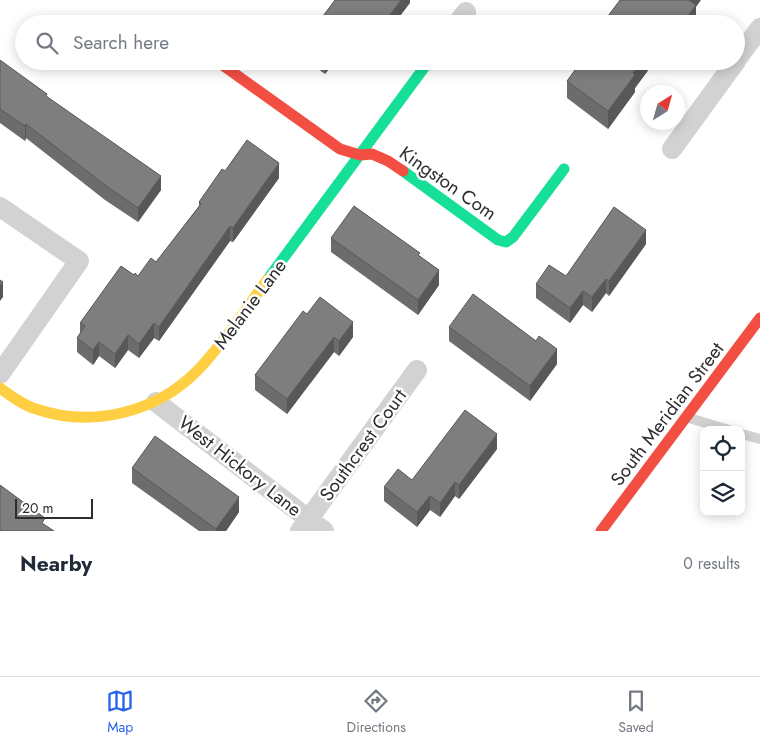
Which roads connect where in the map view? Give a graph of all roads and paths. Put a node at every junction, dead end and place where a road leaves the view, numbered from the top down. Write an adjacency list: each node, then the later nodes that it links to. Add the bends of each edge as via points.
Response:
1 (760, 28): 2 (street)
2 (745, 49)
3 (230, 70): 7 (street, Kingston Com, via 340,149)
4 (422, 70): 7 (street, Melanie Lane)
5 (729, 70): 6 (street)
6 (672, 149)
7 (360, 155): 8 (street, Kingston Com, via 372,154 388,161 498,240 506,242); 14 (street, Melanie Lane, via 203,366 186,383)
8 (564, 169)
9 (0, 207): 12 (street, via 78,261)
10 (760, 318): 15 (street, South Meridian Street)
11 (417, 370): 19 (street, Southcrest Court)
12 (0, 374)
13 (0, 388): 14 (street, Melanie Lane, via 33,408 70,417 114,415)
14 (156, 402): 19 (street, West Hickory Lane)
15 (686, 417): 16 (lane); 20 (street, South Meridian Street)
16 (716, 426)
17 (745, 435): 18 (lane)
18 (760, 439)
19 (311, 527)
20 (601, 531)

